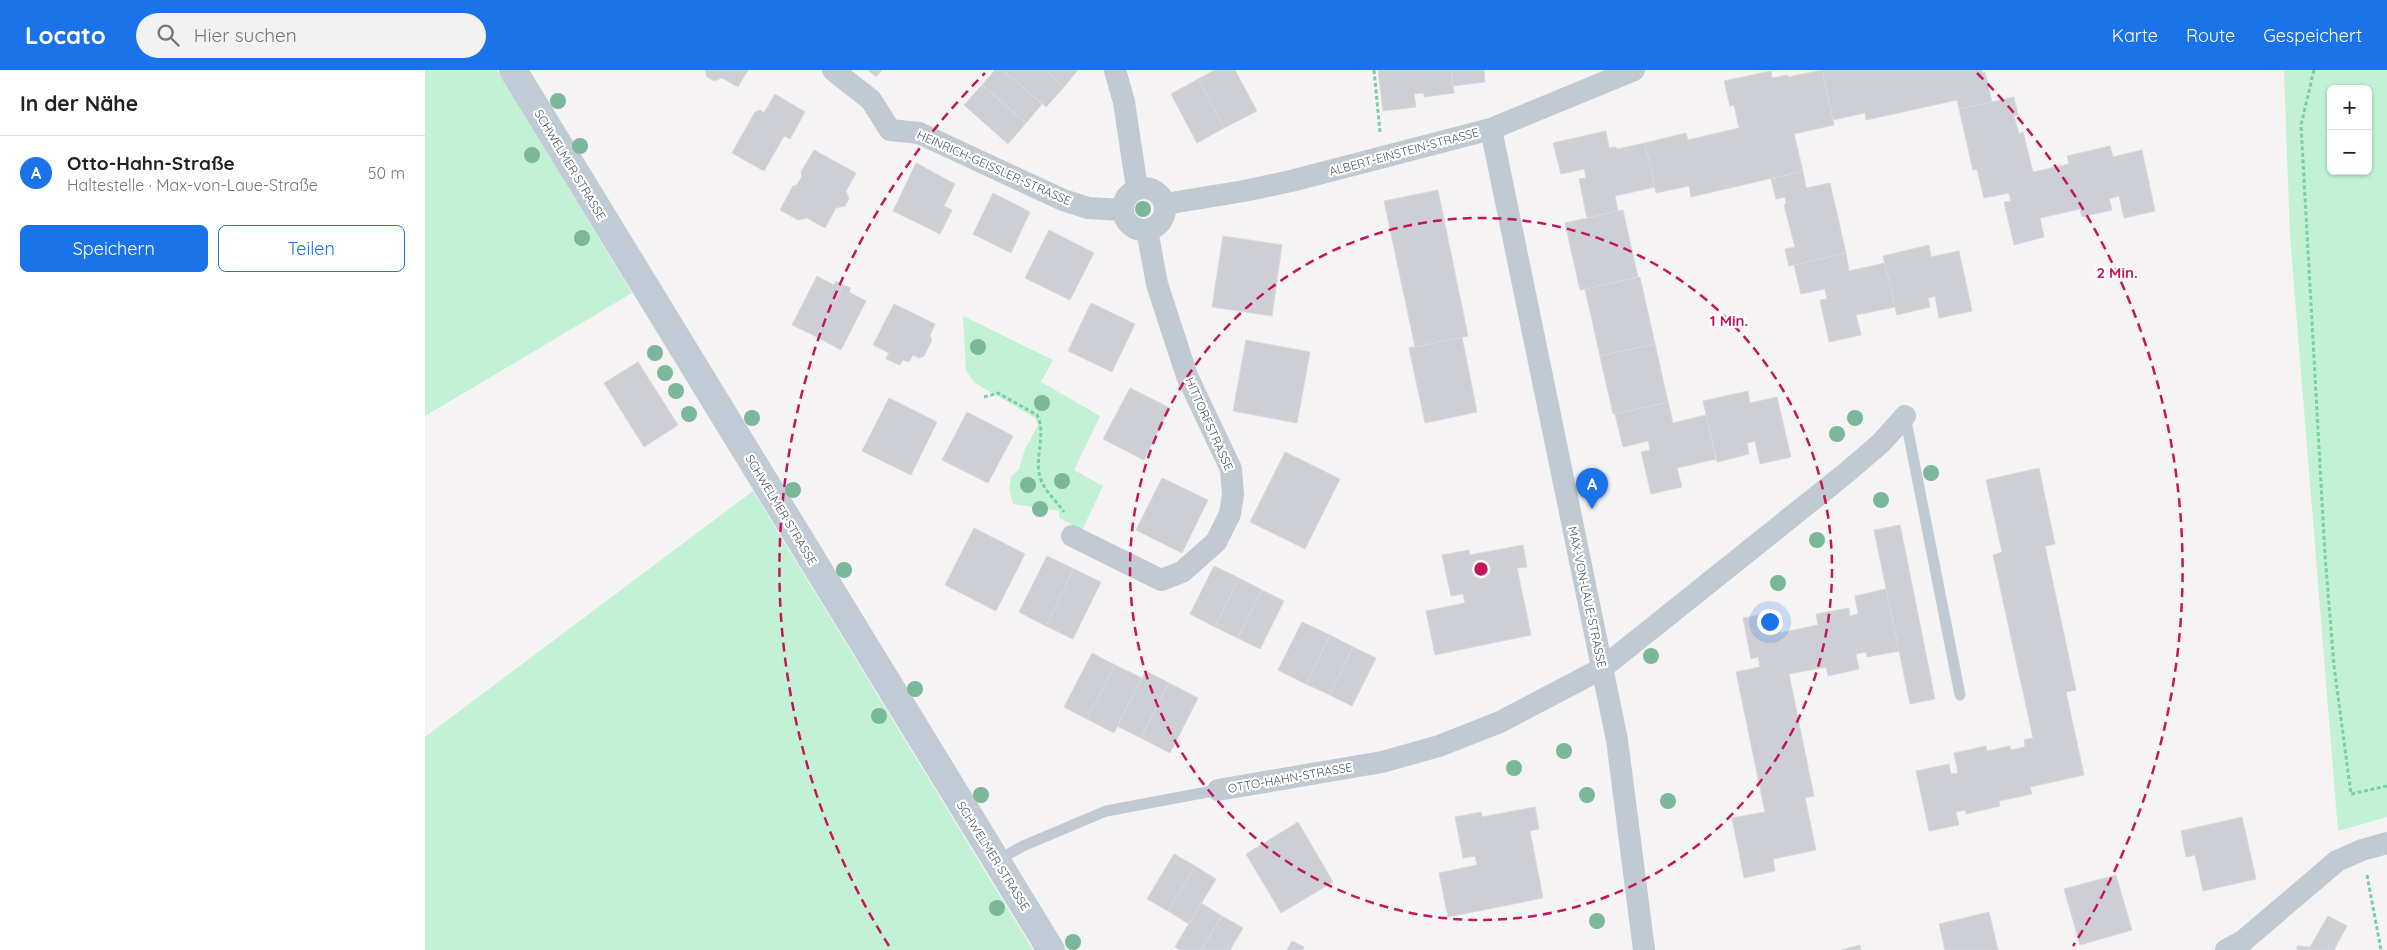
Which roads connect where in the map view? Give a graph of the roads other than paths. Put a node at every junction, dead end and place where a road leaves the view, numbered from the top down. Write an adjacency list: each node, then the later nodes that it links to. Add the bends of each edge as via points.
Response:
1 (513, 70): 16 (main road, SCHWELMER STRASSE)
2 (833, 70): 8 (street, HEINRICH-GEISSLER-STRASSE, via 871,100 890,130 919,133 1063,200 1088,208)
3 (1115, 70): 6 (street, via 1124,102)
4 (1634, 70): 5 (street, ALBERT-EINSTEIN-STRASSE)
5 (1491, 129): 7 (street, ALBERT-EINSTEIN-STRASSE, via 1245,191); 12 (street, MAX-VON-LAUE-STRASSE)
6 (1137, 188): 7 (street, via 1158,192); 8 (street, via 1126,197)
7 (1165, 204): 9 (street, via 1159,224)
8 (1122, 210): 9 (street, via 1133,228)
9 (1147, 230): 11 (street, HITTORFSTRASSE, via 1157,284 1187,376 1231,469 1233,495 1230,514 1216,542 1182,572 1161,580)
10 (1905, 416): 12 (street, OTTO-HAHN-STRASSE, via 1881,443 1846,473); 13 (lane)
11 (1069, 526)
12 (1601, 669): 14 (street, OTTO-HAHN-STRASSE, via 1499,722 1439,746 1382,762); 19 (street, MAX-VON-LAUE-STRASSE, via 1617,740)
13 (1960, 695)
14 (1219, 790): 16 (lane, OTTO-HAHN-STRASSE, via 1106,811)
15 (2387, 843): 17 (street, via 2362,850 2325,869)
16 (996, 861): 18 (main road, SCHWELMER STRASSE)
17 (2238, 947)
18 (1051, 950)
19 (1644, 950)

